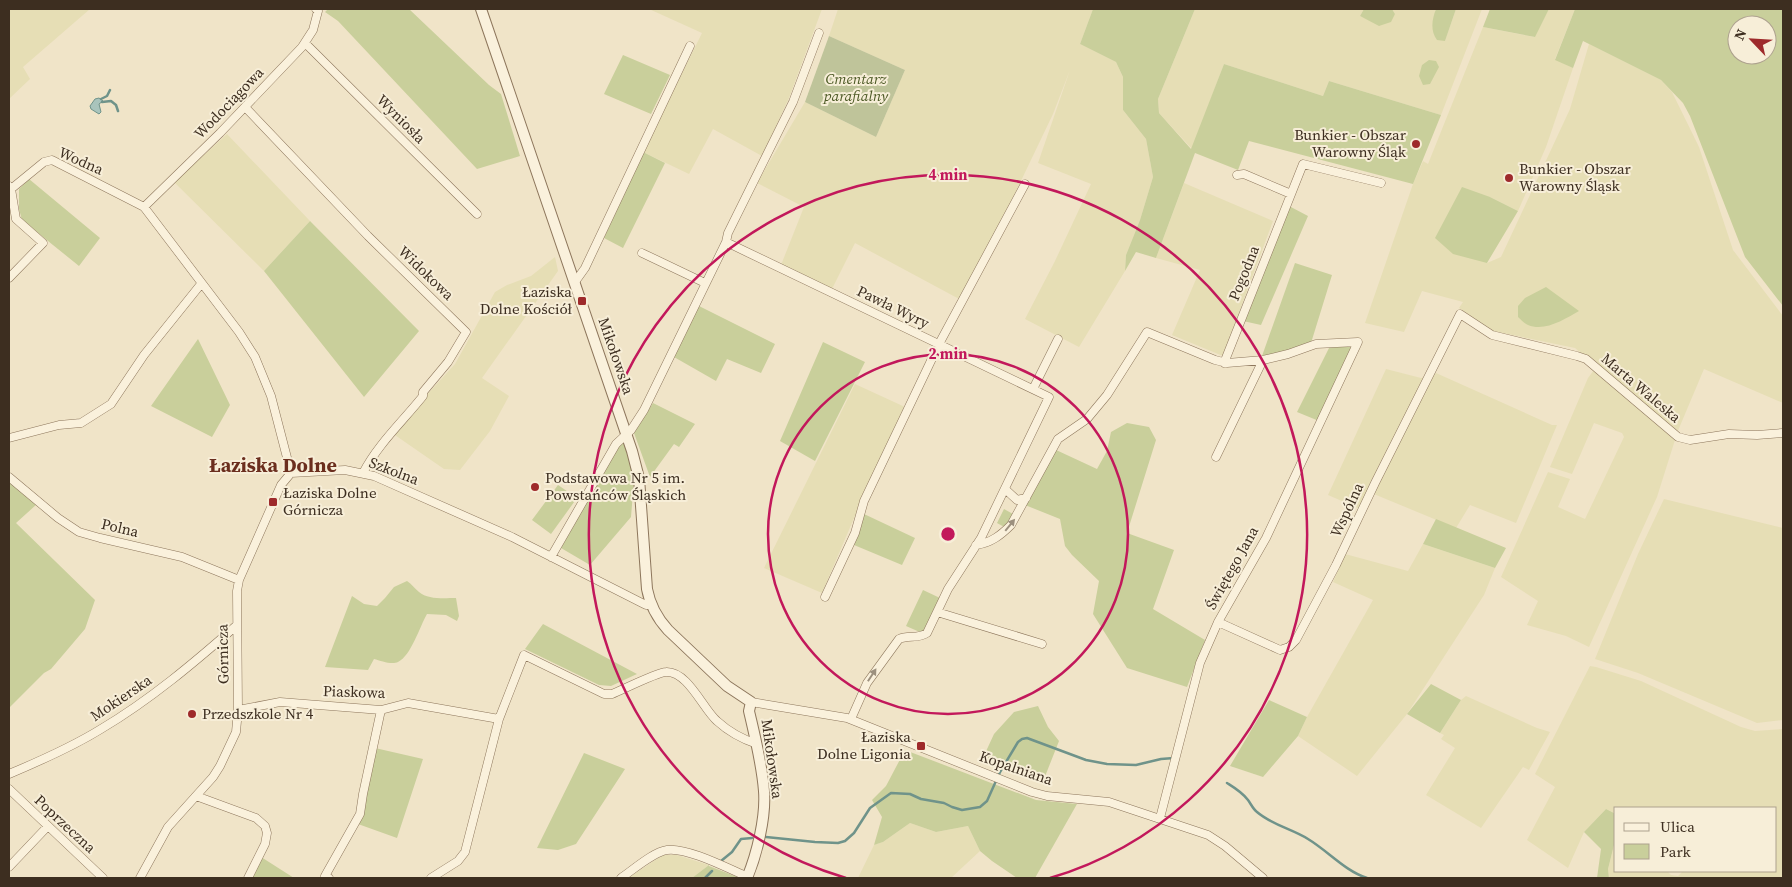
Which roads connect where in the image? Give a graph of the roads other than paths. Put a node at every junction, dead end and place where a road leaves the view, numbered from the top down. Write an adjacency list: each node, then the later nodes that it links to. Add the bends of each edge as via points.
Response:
1 (316, 9): 4 (street, Wodociągowa, via 313,30)
2 (481, 9): 17 (street, Mikołowska)
3 (819, 33): 14 (street, via 793,102)
4 (305, 43): 6 (street, Wodociągowa); 13 (street, Wyniosła)
5 (690, 46): 17 (street, via 585,268)
6 (245, 107): 12 (street, Wodociągowa); 30 (street, Widokowa, via 368,236 466,332 423,396 390,432)
7 (1237, 174): 11 (street)
8 (1381, 183): 11 (street, Pogodna, via 1303,164)
9 (1025, 184): 22 (street)
10 (10, 187): 12 (street, Wodna, via 44,162 52,160); 16 (street, Wodna, via 16,219 43,242)
11 (1291, 194): 24 (street, Pogodna)
12 (144, 207): 19 (street)
13 (477, 214)
14 (726, 242): 18 (street); 22 (street, Pawła Wyry)
15 (642, 253): 18 (street)
16 (9, 278)
17 (575, 282): 26 (street, Mikołowska)
18 (705, 283): 26 (street, via 653,394 636,423)
19 (201, 284): 28 (street, via 144,355 111,404 81,423 59,425); 31 (street, via 255,357 271,396)
20 (1460, 314): 27 (street, Marta Waleska, via 1492,336 1586,360 1678,437 1690,440 1729,434); 41 (street, Wspólna, via 1296,640 1280,650)
21 (1058, 339): 25 (street)
22 (940, 344): 25 (street, Pawła Wyry); 38 (street, via 864,501 855,533)
23 (1263, 360): 24 (street); 29 (street); 41 (street, Świętego Jana, via 1316,344 1358,342 1266,538)
24 (1224, 363): 34 (street, via 1147,332 1107,395 1087,419 1058,439)
25 (1033, 389): 33 (street, Pawła Wyry, via 1049,397)
26 (626, 432): 36 (street); 39 (street, Mikołowska, via 639,478)
27 (1783, 433)
28 (9, 438)
29 (1216, 457)
30 (363, 472): 31 (street, Szkolna); 36 (street, Szkolna)
31 (291, 473): 37 (street, Górnicza, via 281,485)
32 (9, 477): 37 (street, Polna, via 79,532 182,557)
33 (1005, 489): 34 (street, via 1017,500); 35 (street)
34 (1026, 498): 35 (street, one-way to 34, via 1001,536 1012,525)
35 (976, 545): 40 (street)
36 (551, 557): 39 (street, Szkolna)
37 (239, 580): 42 (street, Górnicza)
38 (825, 597)
39 (651, 605): 44 (street, Mikołowska, via 668,630 734,692)
40 (937, 612): 43 (street); 48 (street, one-way to 40, via 867,683 899,639 927,633)
41 (1218, 622): 53 (street, Świętego Jana, via 1200,663)
42 (237, 625): 45 (street, Górnicza); 50 (street, Mokierska, via 147,700 101,730)
43 (1042, 644)
44 (750, 702): 48 (street, Kopalniana); 49 (street, Mikołowska)
45 (238, 710): 46 (street, Piaskowa, via 280,702); 52 (street, Górnicza, via 236,732 229,750 213,777)
46 (381, 710): 47 (street, Piaskowa, via 408,703); 60 (street, via 360,814)
47 (499, 719): 49 (street, via 524,655 604,694 612,694 666,672 676,675 685,680 716,721 739,737); 61 (street, via 465,852 458,862)
48 (851, 719): 53 (street, Kopalniana, via 1048,796 1099,800)
49 (757, 744): 56 (street, Mikołowska, via 764,793 763,813)
50 (9, 774)
51 (9, 789): 54 (street, Poprzeczna)
52 (196, 796): 58 (street, Górnicza, via 168,827); 59 (street, via 256,818 265,826 265,844)
53 (1160, 818): 63 (street, Kopalniana, via 1217,840)
54 (48, 826): 55 (street); 57 (street, Poprzeczna)
55 (9, 867)
56 (748, 877): 62 (street, via 687,852 666,850)
57 (103, 878)
58 (140, 878)
59 (248, 878)
60 (326, 878)
61 (431, 878)
62 (622, 878)
63 (1263, 878)

